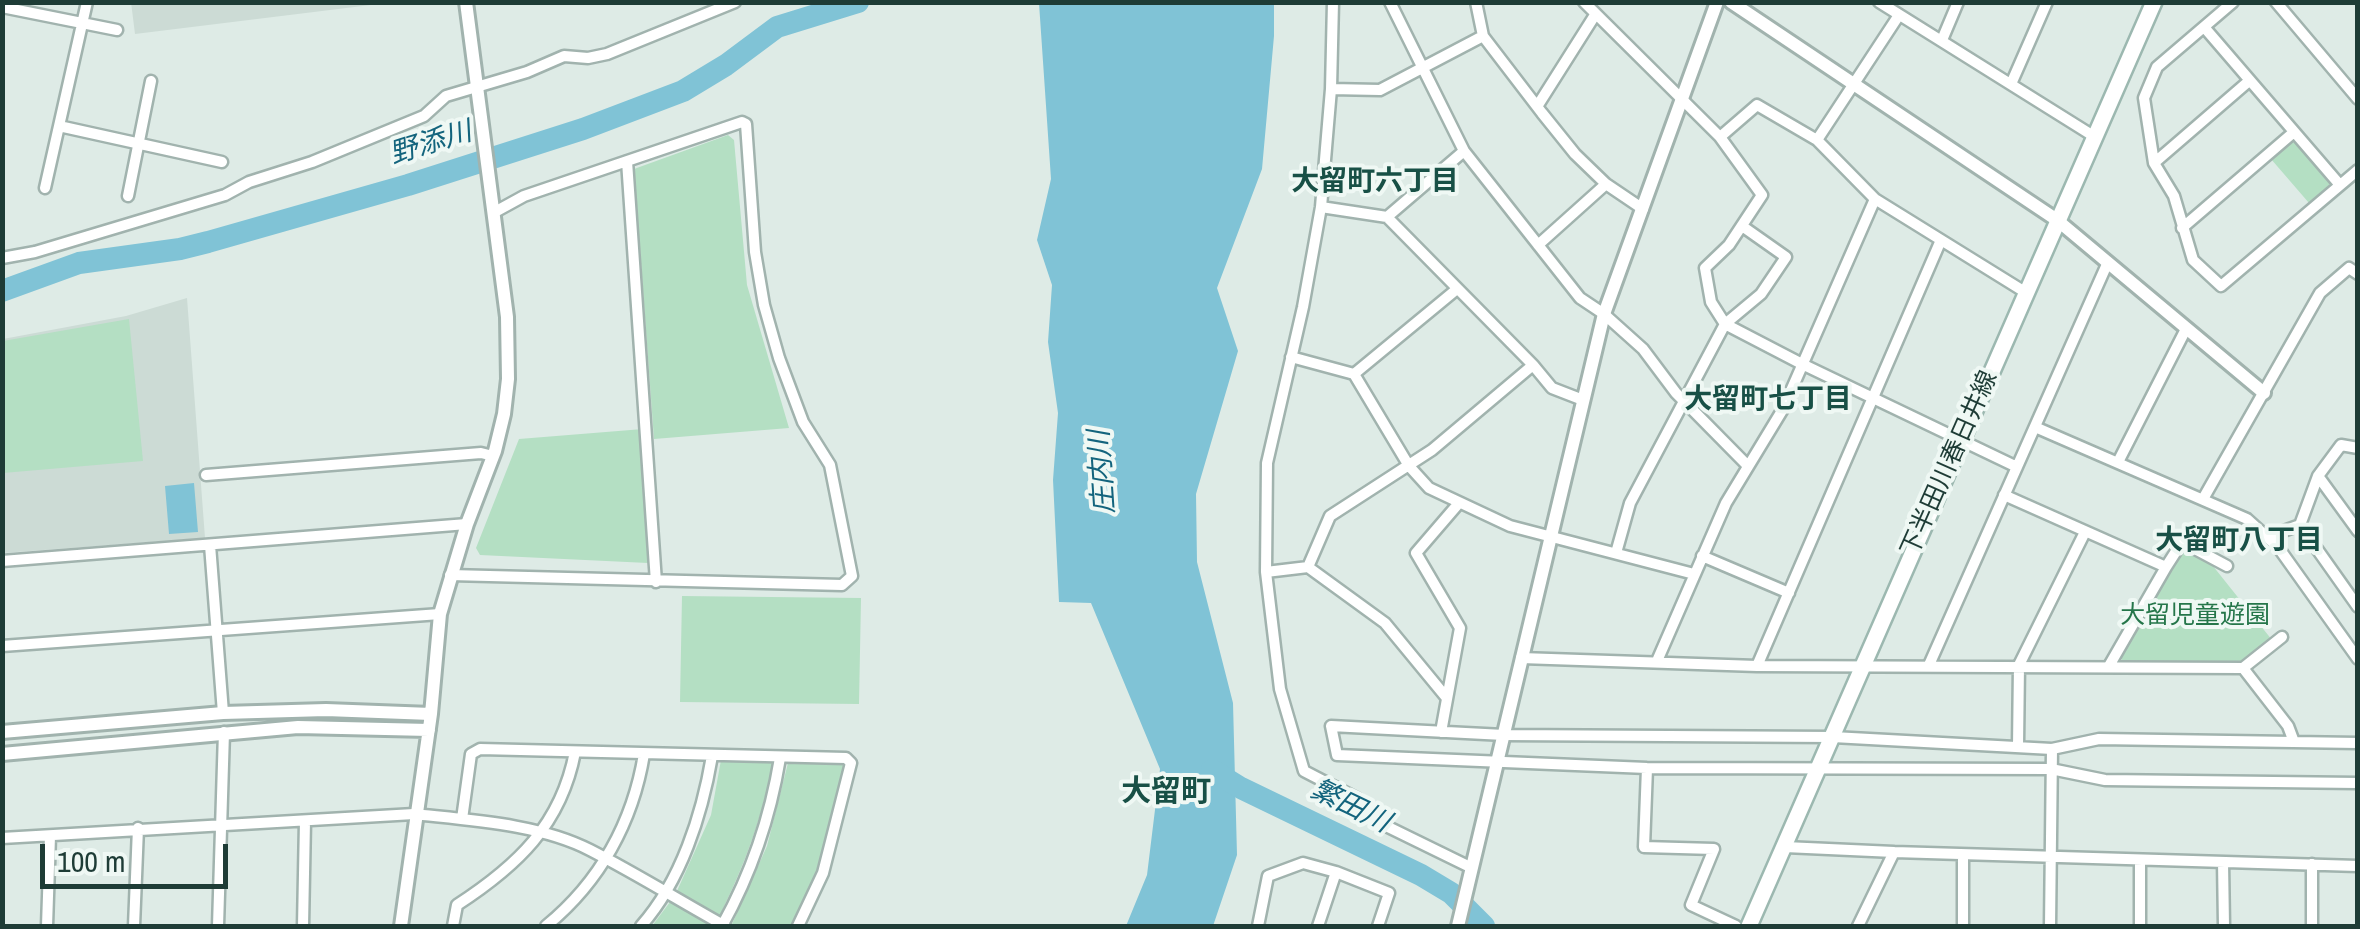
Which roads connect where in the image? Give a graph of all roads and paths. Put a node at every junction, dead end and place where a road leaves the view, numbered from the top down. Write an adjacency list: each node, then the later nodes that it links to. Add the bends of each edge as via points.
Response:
1 (87, 2): 19 (street)
2 (466, 2): 29 (street)
3 (735, 2): 29 (street, via 607,54 564,56)
4 (1333, 2): 30 (street)
5 (1390, 2): 24 (street)
6 (1476, 2): 22 (street)
7 (1584, 2): 17 (street)
8 (1717, 2): 32 (street)
9 (1731, 2): 27 (street)
10 (1879, 2): 18 (street)
11 (1958, 2): 23 (street)
12 (2047, 2): 28 (street)
13 (2154, 2): 37 (main road, 下半田川春日井線)
14 (2233, 2): 20 (street)
15 (2276, 2): 31 (street)
16 (2, 7): 19 (street)
17 (1595, 15): 32 (street); 33 (street)
18 (1898, 15): 23 (street); 27 (street)
19 (81, 24): 21 (street); 34 (street)
20 (2204, 27): 26 (street); 43 (street, via 2156,67 2144,98)
21 (116, 30)
22 (1483, 36): 24 (street); 33 (street)
23 (1942, 40): 28 (street)
24 (1421, 69): 30 (street, via 1380,90); 40 (street)
25 (151, 81): 39 (street)
26 (2249, 81): 35 (street); 43 (street)
27 (1853, 84): 38 (street); 54 (street)
28 (2010, 84): 37 (street)
29 (477, 87): 52 (street); 59 (street, via 446,96 424,116 224,195)
30 (1331, 89): 50 (street)
31 (2358, 99)
32 (1683, 103): 36 (street); 51 (street)
33 (1538, 105): 45 (street)
34 (58, 126): 39 (street); 47 (street)
35 (2294, 132): 46 (street); 56 (street)
36 (1720, 137): 38 (street, via 1757,104); 55 (street, via 1762,195)
37 (2095, 137): 54 (main road, 下半田川春日井線)
38 (1817, 140): 49 (street)
39 (139, 144): 42 (street); 48 (street)
40 (1464, 151): 53 (street); 58 (street)
41 (626, 161): 52 (street); 104 (street); 104 (street, via 746,124 764,305 803,422 830,465 852,576 842,585)
42 (222, 162)
43 (2154, 163): 56 (street, via 2174,196)
44 (2358, 170): 46 (street)
45 (1606, 184): 51 (street); 58 (street)
46 (2340, 185): 56 (street, via 2221,286 2193,260)
47 (45, 188)
48 (128, 196)
49 (1874, 199): 57 (street); 68 (street)
50 (1320, 206): 53 (street); 67 (street)
51 (1643, 209): 64 (street)
52 (493, 213): 78 (street, via 508,332 504,414)
53 (1387, 217): 62 (street)
54 (2056, 220): 60 (street); 63 (main road, 下半田川春日井線)
55 (1742, 226): 65 (street, via 1705,268 1710,302); 65 (street, via 1786,257 1762,294)
56 (2182, 228)
57 (1941, 240): 63 (street); 72 (street)
58 (1538, 244): 64 (street, via 1580,298)
59 (2, 258)
60 (2108, 262): 66 (street); 75 (street)
61 (2358, 274): 71 (street, via 2348,268 2320,293)
62 (1457, 290): 69 (street); 70 (street)
63 (2025, 292): 76 (main road, 下半田川春日井線)
64 (1604, 314): 73 (street); 74 (street)
65 (1724, 324): 68 (street); 74 (street)
66 (2186, 329): 71 (street); 79 (street)
67 (1290, 357): 70 (street); 101 (street, via 1267,463)
68 (1802, 364): 72 (street); 81 (street)
69 (1533, 365): 73 (street, via 1552,388); 80 (street)
70 (1354, 374): 80 (street)
71 (2264, 392): 86 (street)
72 (1873, 399): 76 (street); 105 (street)
73 (1582, 400): 92 (street)
74 (1684, 400): 81 (street); 95 (street, via 1630,503)
75 (2035, 426): 79 (street); 82 (street)
76 (1961, 440): 82 (street); 118 (main road, 下半田川春日井線)
77 (2358, 448): 84 (street, via 2341,445)
78 (494, 456): 83 (street); 88 (street)
79 (2118, 462): 86 (street)
80 (1408, 466): 87 (street, via 1429,488); 99 (street, via 1330,516)
81 (1748, 466): 96 (street)
82 (2017, 467): 85 (street)
83 (206, 475)
84 (2318, 476): 89 (street); 90 (street)
85 (2004, 495): 91 (street); 116 (street)
86 (2203, 499): 93 (street, via 2248,519)
87 (1459, 503): 92 (street); 120 (street, via 1416,552 1460,628)
88 (467, 524): 94 (street); 102 (street)
89 (2300, 524): 93 (street); 106 (street)
90 (2358, 531)
91 (2085, 532): 100 (street); 114 (street)
92 (1550, 536): 95 (street); 111 (street)
93 (2267, 537): 112 (street)
94 (210, 545): 97 (street); 108 (street)
95 (1616, 553): 103 (street)
96 (1702, 556): 103 (street); 105 (street)
97 (2, 561)
98 (2227, 566): 100 (street, via 2182,542)
99 (1308, 567): 101 (street); 120 (street, via 1384,623)
100 (2166, 567): 117 (street)
101 (1266, 572): 160 (street, via 1280,689 1304,770 1358,800 1382,824)
102 (450, 574): 104 (street); 107 (street)
103 (1694, 574): 113 (street)
104 (656, 582)
105 (1788, 593): 115 (street)
106 (2358, 607)
107 (440, 614): 108 (street); 122 (street)
108 (218, 630): 110 (street); 121 (street)
109 (2282, 637): 119 (street)
110 (2, 646)
111 (1521, 658): 113 (street); 127 (street)
112 (2358, 660)
113 (1657, 661): 115 (street)
114 (2019, 665): 116 (street); 117 (street); 131 (street)
115 (1757, 666): 118 (street)
116 (1929, 666): 118 (street)
117 (2108, 666): 119 (street)
118 (1862, 667): 128 (main road, 下半田川春日井線)
119 (2242, 668): 129 (street)
120 (1446, 697): 126 (street)
121 (222, 713): 122 (street); 124 (street)
122 (430, 714): 123 (street)
123 (428, 730): 125 (street); 143 (street)
124 (2, 732)
125 (224, 732): 134 (street); 146 (street)
126 (1441, 732): 127 (street); 138 (street, via 1330,726 1337,755)
127 (1504, 736): 128 (street); 138 (street)
128 (1833, 737): 131 (street); 141 (main road, 下半田川春日井線)
129 (2294, 742): 130 (street); 132 (street, via 2098,739)
130 (2358, 743)
131 (2018, 746): 132 (street)
132 (2052, 749): 140 (street)
133 (575, 752): 135 (street); 144 (street, via 474,750); 148 (street, via 564,792)
134 (2, 754)
135 (644, 754): 136 (street); 155 (street, via 631,808)
136 (712, 756): 137 (street); 162 (street, via 691,838)
137 (780, 758): 171 (street, via 768,821); 172 (street, via 850,763 823,874)
138 (1498, 762): 139 (street); 160 (street)
139 (1648, 768): 141 (street); 177 (street, via 1644,847 1714,849 1691,905)
140 (2051, 769): 141 (street); 142 (street, via 2105,780); 154 (street)
141 (1818, 770): 151 (main road, 下半田川春日井線)
142 (2358, 783)
143 (414, 814): 144 (street); 145 (street); 167 (street)
144 (462, 819): 148 (street)
145 (305, 821): 146 (street); 166 (street)
146 (221, 823): 147 (street); 165 (street)
147 (138, 828): 149 (street); 164 (street)
148 (540, 834): 155 (street); 168 (street, via 500,878 457,905)
149 (50, 836): 150 (street); 163 (street)
150 (2, 838)
151 (1785, 847): 152 (street); 178 (main road, 下半田川春日井線)
152 (1894, 852): 153 (street); 179 (street)
153 (1964, 856): 154 (street); 180 (street)
154 (2051, 857): 156 (street); 181 (street)
155 (604, 860): 162 (street); 169 (street)
156 (2140, 860): 157 (street); 182 (street)
157 (2223, 862): 158 (street); 183 (street)
158 (2312, 864): 159 (street); 184 (street)
159 (2358, 866)
160 (1472, 868): 176 (street)
161 (1336, 872): 173 (street, via 1303,863 1268,876); 174 (street); 175 (street, via 1389,893)
162 (664, 894): 170 (street); 171 (street)
163 (47, 926)
164 (134, 926)
165 (218, 926)
166 (303, 926)
167 (401, 926)
168 (453, 926)
169 (546, 926)
170 (640, 926)
171 (723, 926)
172 (798, 926)
173 (1258, 926)
174 (1318, 926)
175 (1378, 926)
176 (1458, 926)
177 (1736, 926)
178 (1749, 926)
179 (1858, 926)
180 (1963, 926)
181 (2050, 926)
182 (2140, 926)
183 (2224, 926)
184 (2312, 926)

